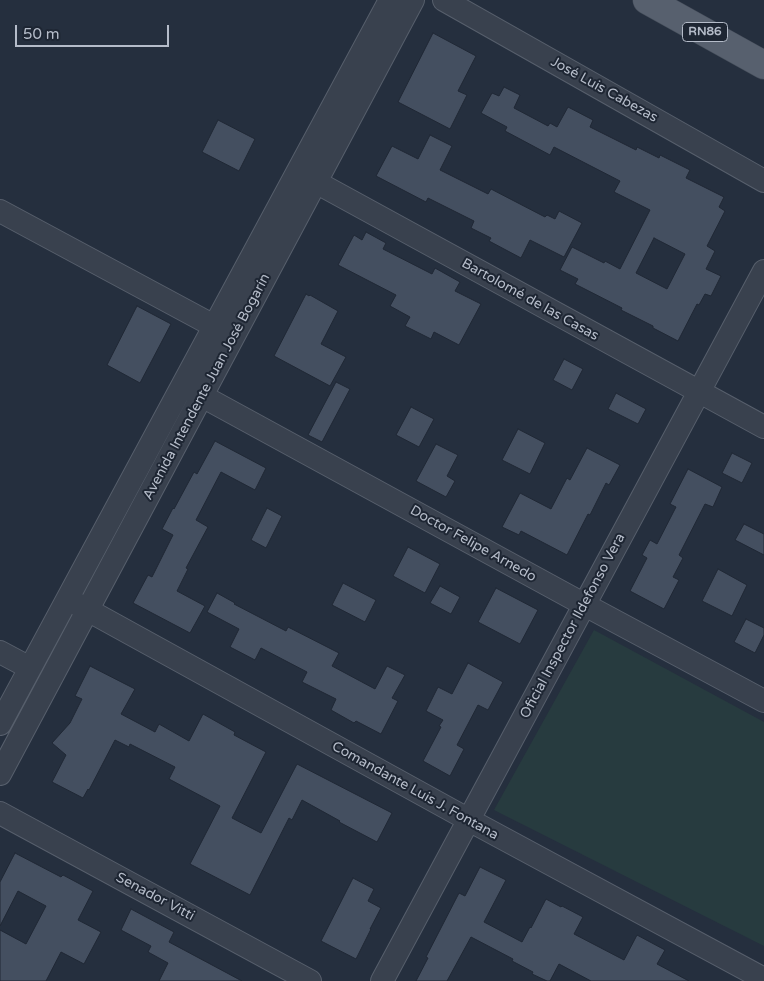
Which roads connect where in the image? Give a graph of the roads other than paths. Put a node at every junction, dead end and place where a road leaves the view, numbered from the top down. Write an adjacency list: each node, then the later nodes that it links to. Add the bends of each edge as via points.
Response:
1 (390, 0): 6 (street, Avenida Intendente Juan José Bogarín)
2 (413, 0): 6 (street, Avenida Intendente Juan José Bogarín)
3 (444, 0): 7 (street, José Luis Cabezas)
4 (647, 0): 5 (main road, RN86)
5 (764, 65)
6 (307, 177): 10 (street, Avenida Intendente Juan José Bogarín); 11 (street, Avenida Intendente Juan José Bogarín); 12 (street, Bartolomé de las Casas)
7 (764, 181)
8 (0, 211): 10 (street)
9 (764, 271): 12 (street, Oficial Inspector Ildefonso Vera)
10 (214, 326): 11 (street, Avenida Intendente Juan José Bogarín)
11 (193, 390): 14 (street, Avenida Intendente Juan José Bogarín); 15 (street, Doctor Felipe Arnedo); 16 (street, Avenida Intendente Juan José Bogarín)
12 (699, 392): 13 (street, Bartolomé de las Casas); 15 (street, Oficial Inspector Ildefonso Vera)
13 (764, 427)
14 (67, 599): 16 (street, Comandante Luis J. Fontana); 18 (street, Avenida Intendente Juan José Bogarín)
15 (584, 605): 19 (street, Doctor Felipe Arnedo); 23 (street, Oficial Inspector Ildefonso Vera)
16 (87, 610): 21 (street, Avenida Intendente Juan José Bogarín); 23 (street, Comandante Luis J. Fontana)
17 (0, 652): 18 (street)
18 (30, 668): 20 (street, Avenida Intendente Juan José Bogarín)
19 (764, 701)
20 (0, 724)
21 (0, 774)
22 (0, 813): 25 (street, Senador Vitti)
23 (468, 820): 24 (street, Comandante Luis J. Fontana); 26 (street, Oficial Inspector Ildefonso Vera)
24 (764, 979)
25 (310, 981)
26 (382, 981)

